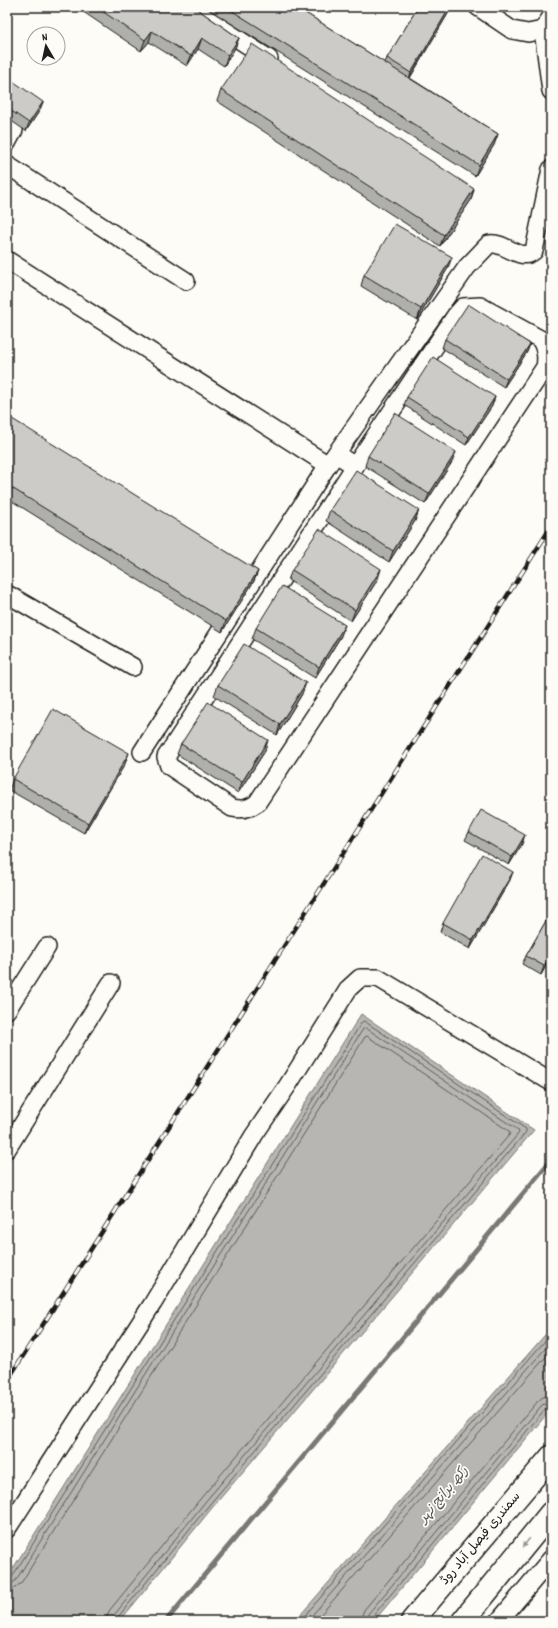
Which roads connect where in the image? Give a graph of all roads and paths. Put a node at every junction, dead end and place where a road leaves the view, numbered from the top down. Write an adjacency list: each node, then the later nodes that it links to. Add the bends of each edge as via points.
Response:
1 (195, 7): 4 (street, via 198,13)
2 (478, 7): 3 (street, via 512,30 528,33)
3 (547, 23): 5 (street)
4 (283, 68)
5 (551, 91)
6 (7, 126): 7 (street, via 14,130)
7 (7, 143)
8 (7, 165): 11 (street)
9 (551, 169): 12 (street, via 534,251 522,255 498,244 486,246 451,288)
10 (7, 260): 12 (street)
11 (186, 281)
12 (332, 460): 13 (street); 16 (street)
13 (354, 466): 13 (street, via 166,757 169,766 232,808 242,810 257,803 545,368 544,346 540,339 480,306 463,307)
14 (7, 594): 15 (street)
15 (133, 666)
16 (142, 752)
17 (47, 947): 19 (street)
18 (111, 983): 21 (street)
19 (7, 1010)
20 (551, 1082): 25 (street, via 378,978 360,978 349,988 254,1135 152,1302)
21 (12, 1131): 22 (street)
22 (7, 1149)
23 (551, 1458): 27 (main road, سمندری فیصل آباد روڈ)
24 (551, 1513): 28 (main road, one-way to 28)
25 (7, 1529)
26 (551, 1559): 29 (street)
27 (412, 1621)
28 (463, 1621)
29 (499, 1621)

